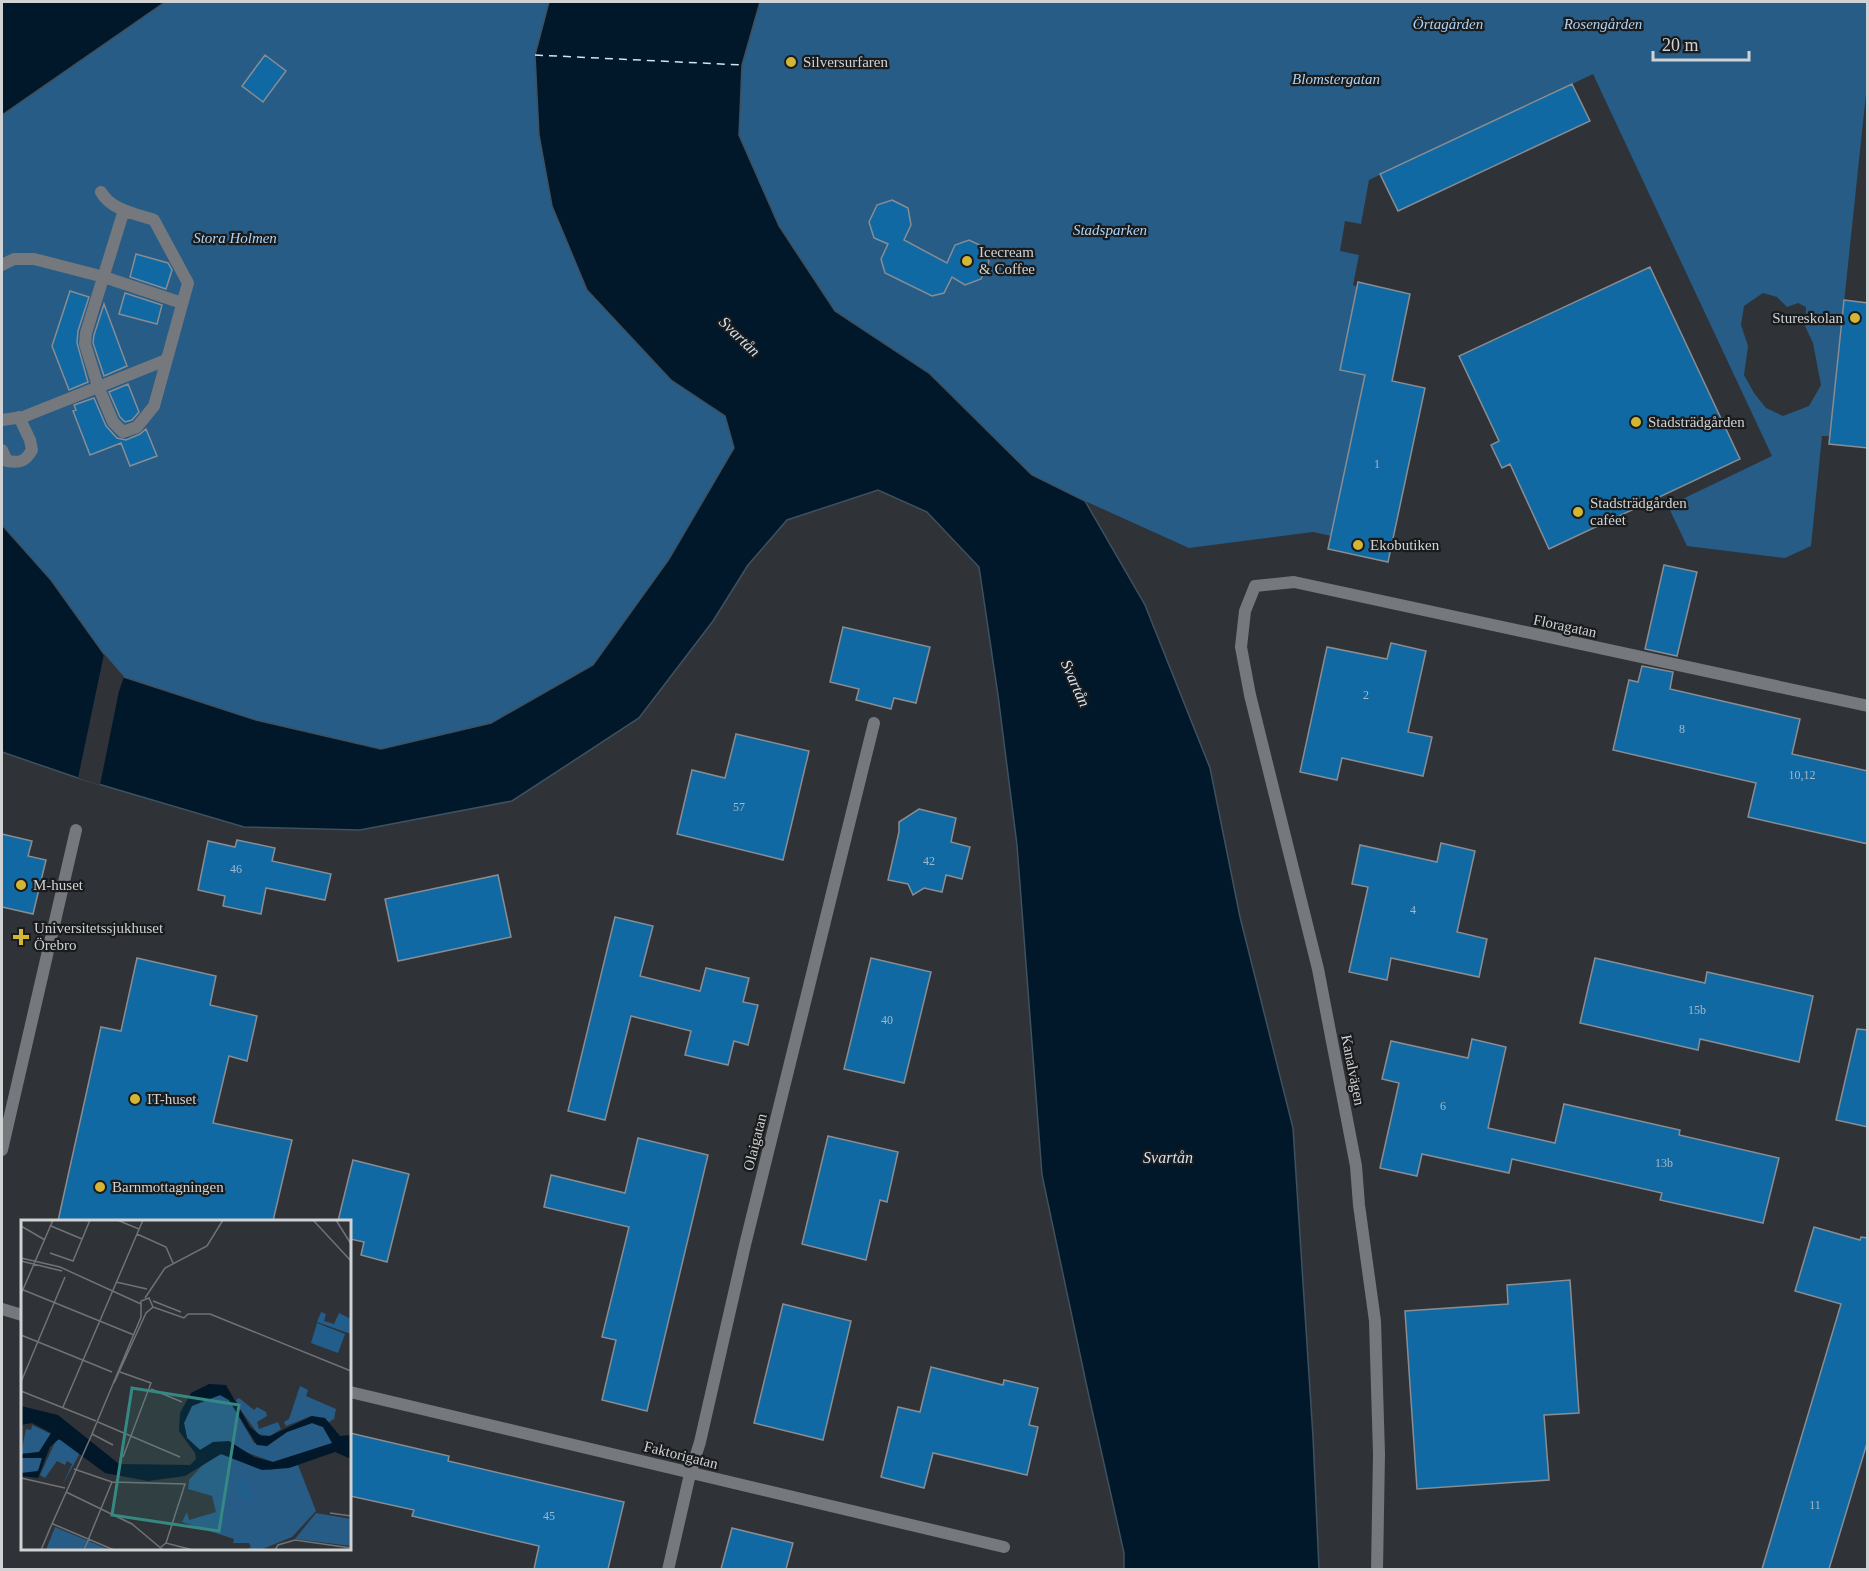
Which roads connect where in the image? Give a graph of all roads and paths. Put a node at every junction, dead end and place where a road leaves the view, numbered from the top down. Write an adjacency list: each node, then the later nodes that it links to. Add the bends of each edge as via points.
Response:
1 (101, 192): 2 (street, via 105,200)
2 (124, 210): 4 (street); 5 (street, via 154,220 188,283)
3 (2, 265): 4 (street, via 14,259 34,259)
4 (104, 277): 5 (street); 7 (street, via 85,344)
5 (182, 303): 6 (street)
6 (166, 360): 7 (street); 7 (street, via 154,406 137,427 123,432 113,422)
7 (98, 386): 8 (street)
8 (20, 417): 9 (street); 10 (street, via 32,450 19,463 7,461)
9 (2, 422)
10 (2, 450)
11 (1255, 586): 12 (street, Floragatan, via 1294,582); 22 (street, Kanalvägen, via 1245,611 1241,647 1318,969 1356,1166 1375,1321)
12 (1868, 706)
13 (874, 723): 19 (street, Olaigatan)
14 (75, 830): 15 (street)
15 (2, 1150)
16 (2, 1309): 17 (street)
17 (21, 1315)
18 (351, 1392): 19 (street, Faktorigatan)
19 (690, 1474): 20 (street, Faktorigatan); 21 (street, Olaigatan)
20 (1004, 1547)
21 (668, 1569)
22 (1377, 1569)

